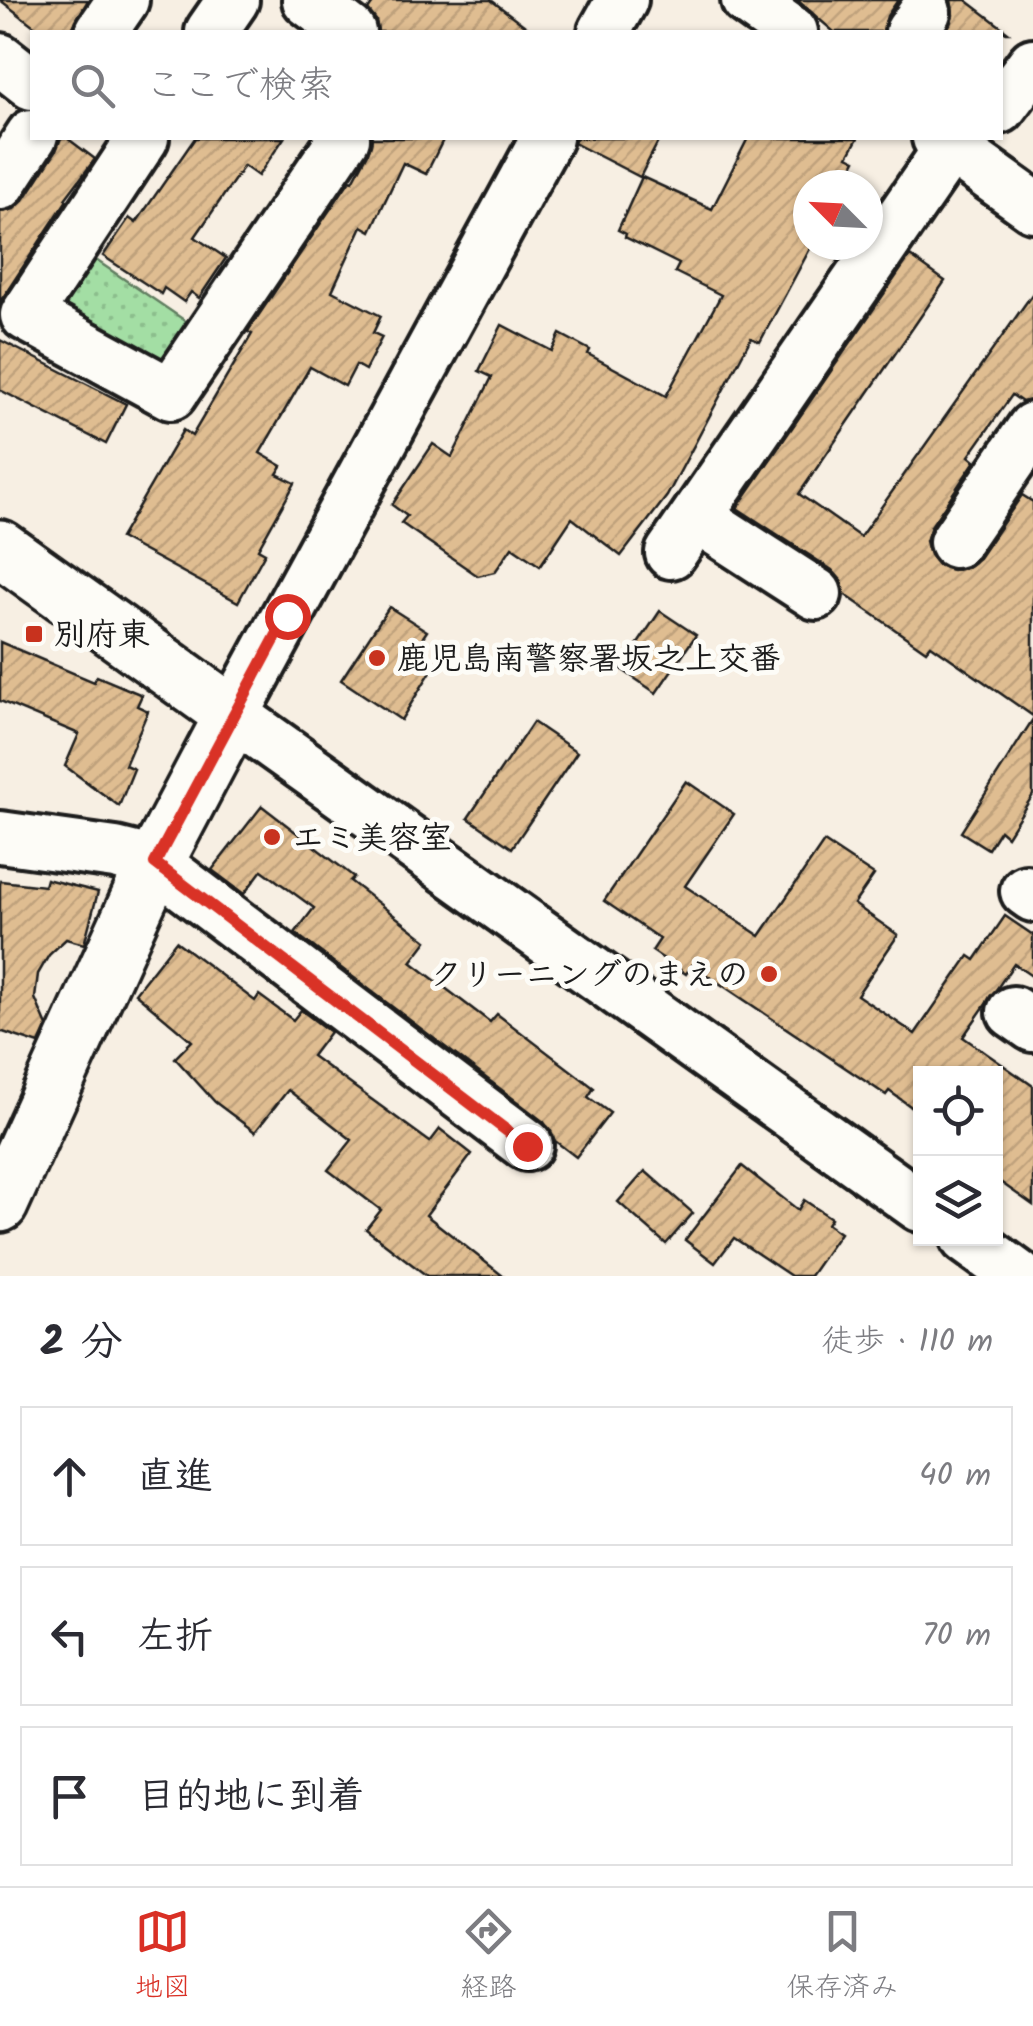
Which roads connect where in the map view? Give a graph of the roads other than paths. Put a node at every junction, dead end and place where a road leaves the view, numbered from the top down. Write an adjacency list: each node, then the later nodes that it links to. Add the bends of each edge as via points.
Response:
1 (123, 0): 6 (street)
2 (233, 0): 7 (street)
3 (308, 0): 8 (street)
4 (622, 0): 9 (street)
5 (747, 0): 10 (street)
6 (102, 30)
7 (213, 30)
8 (347, 30)
9 (605, 30)
10 (789, 30)
11 (0, 59): 13 (street)
12 (1033, 64): 14 (street)
13 (30, 82)
14 (1003, 104)
15 (30, 138): 20 (street)
16 (141, 140): 17 (street, via 26,315 172,394)
17 (343, 140)
18 (958, 145): 21 (street); 25 (street, via 684,535)
19 (526, 146): 26 (street)
20 (0, 184)
21 (1033, 206)
22 (1033, 428): 23 (street)
23 (955, 542)
24 (0, 548): 26 (street)
25 (816, 594)
26 (233, 715): 28 (street); 31 (street)
27 (0, 837): 28 (street)
28 (155, 863): 29 (street); 30 (street)
29 (527, 1146)
30 (2, 1197)
31 (913, 1201)
32 (977, 1246): 33 (street)
33 (1018, 1276)

